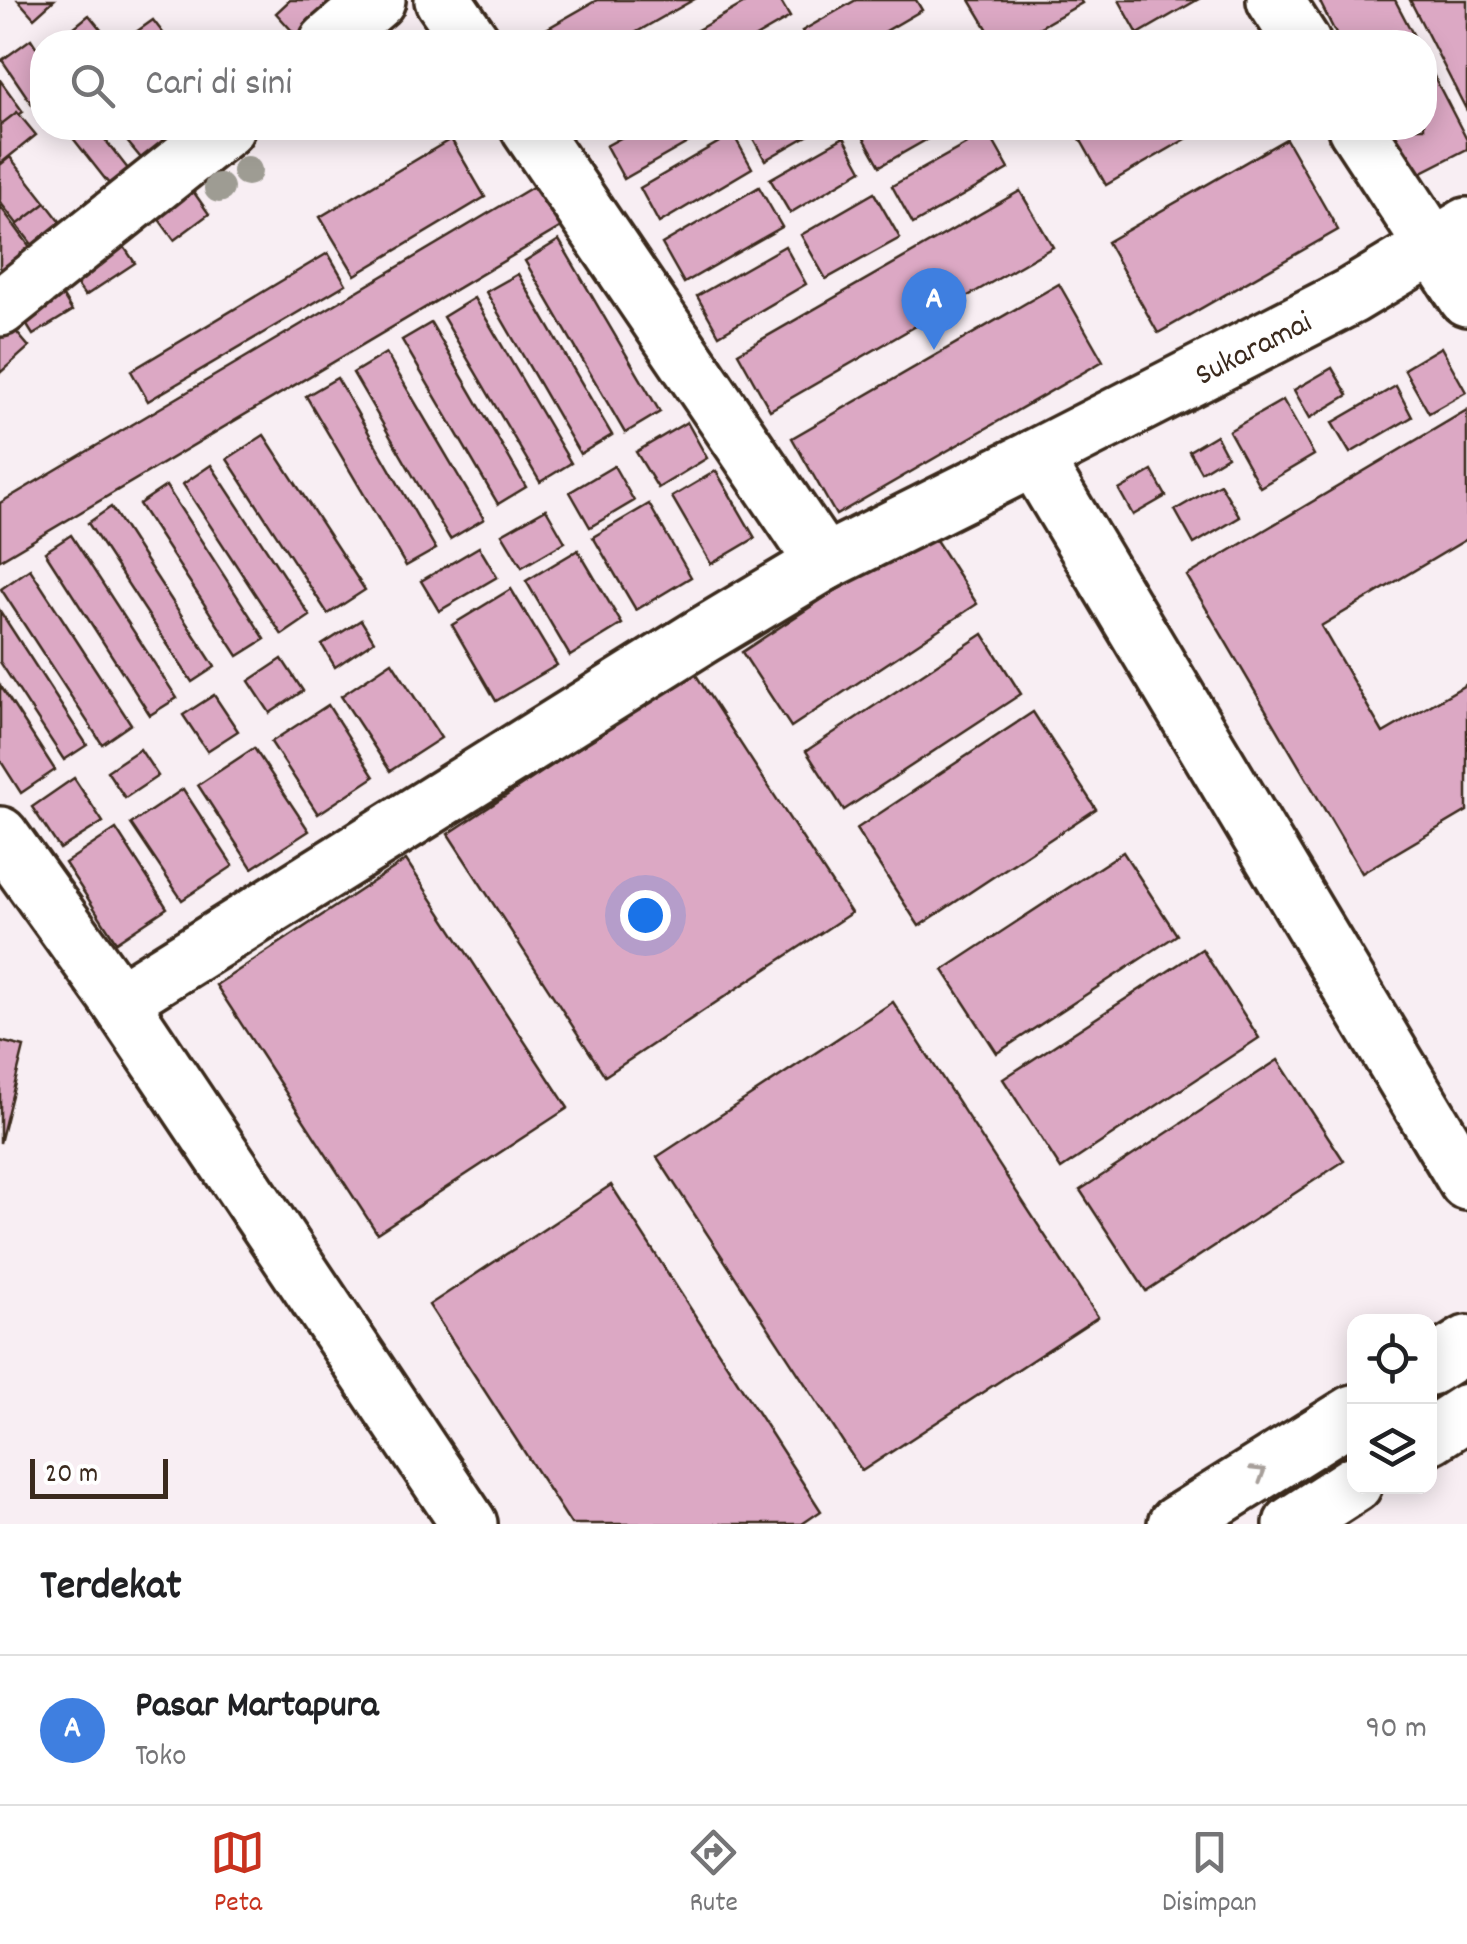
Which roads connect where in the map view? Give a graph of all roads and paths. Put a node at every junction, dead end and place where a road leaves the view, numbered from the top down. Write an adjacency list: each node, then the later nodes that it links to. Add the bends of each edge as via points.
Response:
1 (377, 0): 4 (main road)
2 (443, 0): 5 (main road)
3 (1275, 0): 6 (main road)
4 (342, 30)
5 (464, 30)
6 (1294, 30)
7 (211, 140): 12 (main road)
8 (538, 140): 14 (main road)
9 (1366, 140): 10 (main road)
10 (1450, 237): 11 (main road); 13 (main road, Sukaramai, via 1351,296)
11 (1467, 298)
12 (0, 308)
13 (1034, 458): 14 (main road, Sukaramai); 17 (main road)
14 (824, 563): 16 (main road, Sukaramai)
15 (0, 835): 16 (main road)
16 (118, 1001): 24 (main road)
17 (1467, 1182)
18 (1467, 1344): 19 (main road)
19 (1437, 1363)
20 (1467, 1412): 22 (main road)
21 (1347, 1418): 25 (main road, one-way to 21)
22 (1437, 1431)
23 (1347, 1489): 26 (main road)
24 (469, 1524)
25 (1176, 1524)
26 (1292, 1524)

